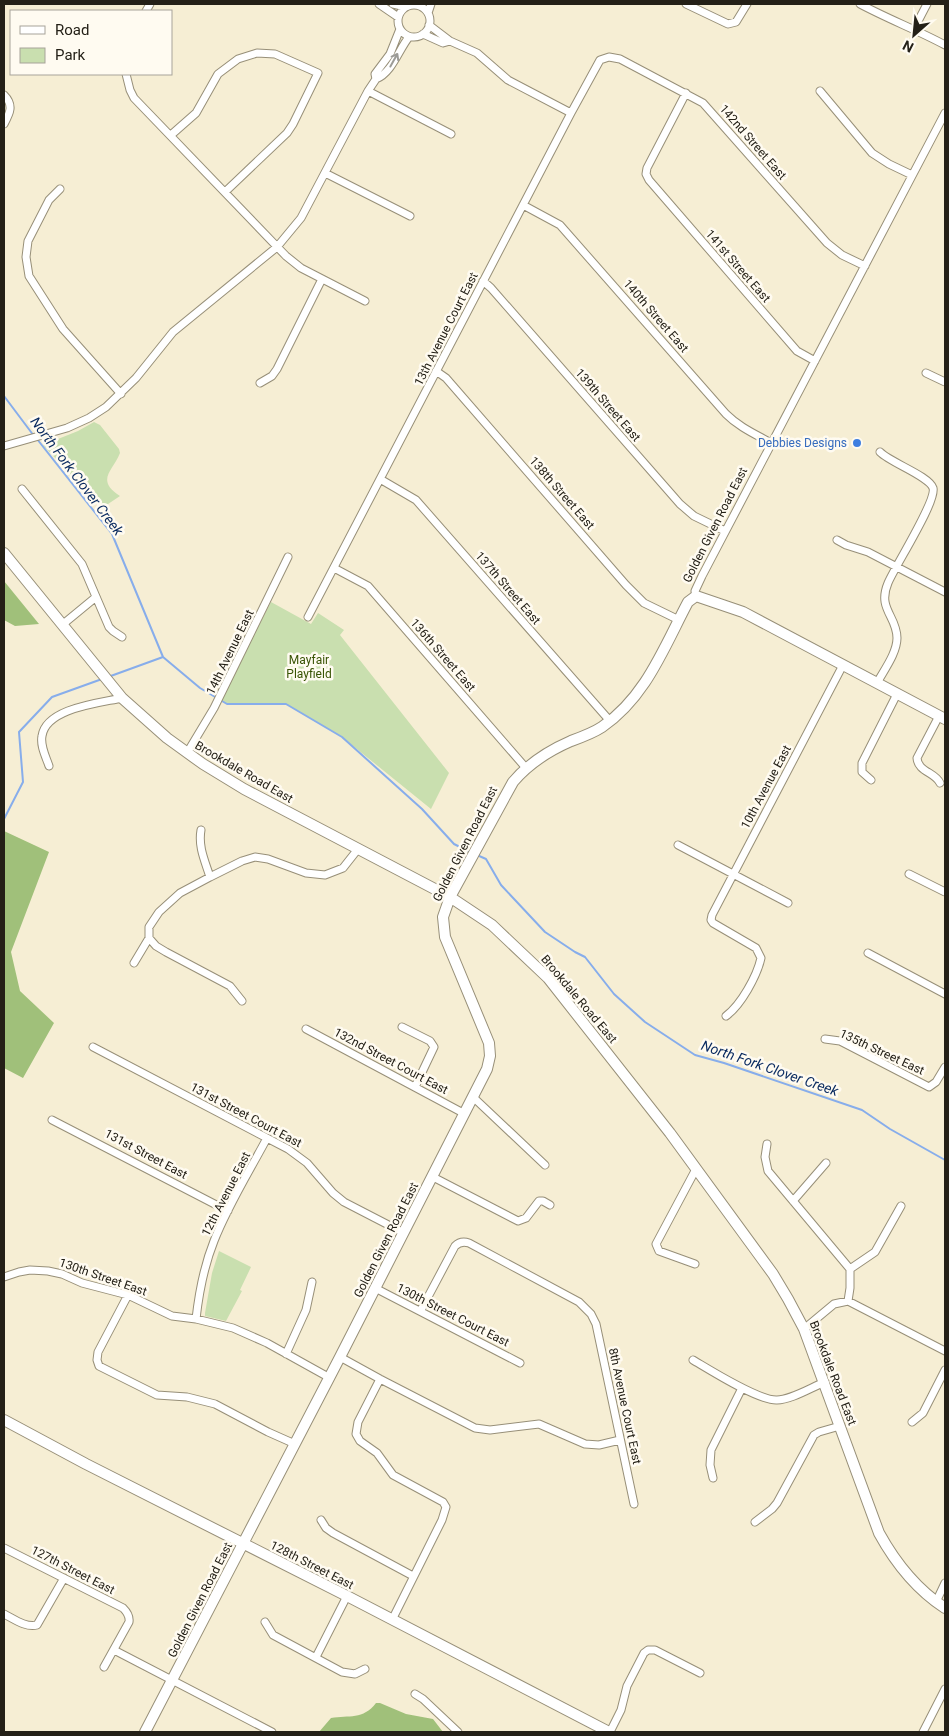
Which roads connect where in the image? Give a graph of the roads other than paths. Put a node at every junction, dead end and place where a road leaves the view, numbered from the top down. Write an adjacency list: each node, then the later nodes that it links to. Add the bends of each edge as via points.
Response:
1 (379, 4): 11 (street)
2 (393, 4): 9 (street)
3 (431, 4): 10 (street)
4 (686, 4): 5 (street, via 722,23 731,24 736,22)
5 (747, 4)
6 (860, 4): 14 (street)
7 (927, 4): 14 (street)
8 (418, 5): 9 (street); 10 (street)
9 (406, 7): 11 (street)
10 (428, 13): 12 (street)
11 (398, 17): 13 (street)
12 (430, 25): 15 (street); 17 (street)
13 (400, 29): 16 (street); 21 (street, via 390,54 375,74)
14 (914, 29): 18 (street)
15 (423, 34): 16 (street); 17 (street, via 443,43)
16 (409, 37): 21 (street, one-way to 16, via 390,67)
17 (450, 42): 27 (street, via 477,53 508,80)
18 (945, 45)
19 (608, 57): 24 (street, 142nd Street East, via 620,59); 27 (street, 13th Avenue Court East, via 597,64)
20 (126, 75): 30 (street, via 134,98)
21 (376, 79): 22 (street)
22 (368, 91): 29 (street); 31 (street)
23 (820, 91): 32 (street, via 872,152)
24 (686, 93): 38 (street, 142nd Street East, via 709,109 827,243); 42 (street, 141st Street East, via 646,174 798,351)
25 (6, 97): 28 (street, via 10,109)
26 (945, 112): 32 (street, Golden Given Road East)
27 (571, 113): 35 (street, 13th Avenue Court East)
28 (4, 124)
29 (451, 134)
30 (171, 135): 34 (street); 34 (street, via 196,113 218,74 238,58 257,53 275,54 318,73 287,133)
31 (325, 173): 36 (street); 37 (street, via 301,218)
32 (912, 175): 38 (street, Golden Given Road East)
33 (60, 189): 47 (street, via 48,200 28,241 29,276 63,329)
34 (225, 192): 37 (street)
35 (523, 205): 40 (street, 13th Avenue Court East); 48 (street, 140th Street East, via 560,225 726,414)
36 (410, 216)
37 (277, 247): 39 (street, via 294,264); 47 (street, via 173,332)
38 (865, 266): 42 (street, Golden Given Road East)
39 (322, 278): 41 (street); 45 (street, via 278,369)
40 (483, 281): 43 (street, 13th Avenue Court East); 53 (street, 139th Street East, via 680,504 694,516)
41 (366, 301)
42 (815, 361): 48 (street, Golden Given Road East)
43 (436, 371): 51 (street, 13th Avenue Court East); 63 (street, 138th Street East, via 446,378 626,585 644,603)
44 (926, 373): 46 (street)
45 (260, 382)
46 (945, 382)
47 (121, 394): 49 (street, via 81,422)
48 (771, 443): 53 (street, Golden Given Road East)
49 (4, 446)
50 (880, 452): 57 (street, via 922,477 933,489 933,498)
51 (380, 479): 58 (street, 13th Avenue Court East); 71 (street, 137th Street East, via 416,500)
52 (22, 489): 61 (street, via 82,564)
53 (725, 530): 60 (street, Golden Given Road East, via 695,591)
54 (837, 540): 57 (street)
55 (4, 553): 64 (street, Brookdale Road East)
56 (288, 557): 72 (street, 14th Avenue East, via 214,708)
57 (896, 566): 59 (street); 67 (street, via 884,599 896,632 896,643)
58 (334, 568): 62 (street, 13th Avenue Court East); 74 (street, 136th Street East, via 368,586)
59 (945, 592)
60 (696, 596): 63 (street, Golden Given Road East, via 688,602); 66 (street, via 734,608)
61 (96, 597): 64 (street); 65 (street, via 109,627)
62 (308, 617)
63 (679, 620): 71 (street, Golden Given Road East, via 642,688)
64 (62, 625): 69 (street, Brookdale Road East)
65 (122, 637)
66 (843, 665): 67 (street); 80 (street, 10th Avenue East)
67 (877, 683): 68 (street)
68 (898, 694): 70 (street); 75 (street, via 862,763 862,772)
69 (122, 698): 72 (street, Brookdale Road East); 73 (street, via 75,708 53,719 41,739)
70 (942, 717): 76 (street, via 917,758 921,768 936,776)
71 (610, 721): 74 (street, Golden Given Road East, via 602,728 552,750)
72 (187, 753): 79 (street, Brookdale Road East, via 244,789)
73 (49, 766)
74 (526, 768): 84 (street, Golden Given Road East, via 508,789)
75 (871, 780)
76 (940, 783)
77 (201, 830): 82 (street, via 201,849)
78 (678, 845): 80 (street)
79 (358, 849): 82 (street, via 343,868 325,875 306,873 255,857); 84 (street, Brookdale Road East)
80 (732, 873): 85 (street); 91 (street, 10th Avenue East, via 711,920 759,952 762,958 736,1007)
81 (909, 874): 83 (street)
82 (210, 877): 86 (street, via 169,901 154,917 149,927)
83 (945, 892)
84 (450, 897): 98 (street, Golden Given Road East, via 443,917 444,931 489,1043 487,1069); 105 (street, Brookdale Road East, via 492,925 548,978)
85 (788, 903)
86 (150, 938): 88 (street); 90 (street, via 156,946 230,986)
87 (868, 953): 89 (street)
88 (134, 963)
89 (945, 994)
90 (242, 1001)
91 (726, 1016)
92 (402, 1027): 97 (street, via 430,1041 434,1047)
93 (306, 1029): 97 (street, 132nd Street Court East)
94 (825, 1038): 96 (street, 135th Street East, via 840,1041 930,1087)
95 (93, 1047): 101 (street, 131st Street Court East)
96 (945, 1067)
97 (416, 1087): 99 (street, 132nd Street Court East)
98 (473, 1097): 99 (street, Golden Given Road East); 104 (street)
99 (465, 1114): 106 (street, Golden Given Road East)
100 (52, 1120): 110 (street, 131st Street East)
101 (268, 1138): 110 (street, 12th Avenue East); 111 (street, 131st Street Court East, via 304,1160 344,1202)
102 (767, 1144): 107 (street, via 768,1170)
103 (826, 1163): 107 (street)
104 (545, 1165)
105 (696, 1169): 112 (street, via 656,1244 659,1251); 121 (street, Brookdale Road East, via 773,1274)
106 (433, 1177): 108 (street, via 518,1220 526,1218 539,1202); 111 (street, Golden Given Road East)
107 (793, 1201): 113 (street)
108 (550, 1205)
109 (900, 1206): 113 (street, via 875,1252)
110 (228, 1211): 120 (street, 12th Avenue East, via 214,1239)
111 (404, 1233): 116 (street, Golden Given Road East)
112 (695, 1264)
113 (850, 1269): 118 (street)
114 (4, 1278): 117 (street, 130th Street East, via 19,1272 48,1271)
115 (312, 1282): 123 (street, via 306,1310)
116 (375, 1288): 119 (street, 130th Street Court East); 124 (street, Golden Given Road East)
117 (128, 1295): 120 (street, 130th Street East, via 172,1316); 136 (street, via 98,1352 98,1364 157,1395 187,1397 215,1404)
118 (848, 1301): 121 (street, via 834,1304); 122 (street)
119 (420, 1310): 126 (street, 130th Street Court East); 135 (street, 8th Avenue Court East, via 459,1242 469,1243 579,1302 596,1324)
120 (196, 1319): 123 (street, 130th Street East, via 232,1328)
121 (804, 1329): 130 (street, Brookdale Road East)
122 (945, 1350)
123 (286, 1354): 128 (street, 130th Street East)
124 (340, 1357): 128 (street, Golden Given Road East); 129 (street)
125 (693, 1360): 131 (street)
126 (520, 1363)
127 (945, 1370): 133 (street, via 923,1413)
128 (330, 1378): 136 (street, Golden Given Road East)
129 (380, 1380): 135 (street, via 476,1428 490,1430 539,1424 585,1444 599,1445); 143 (street, via 358,1422 357,1437 398,1479 445,1504 442,1520)
130 (825, 1382): 131 (street, via 779,1400); 134 (street, Brookdale Road East)
131 (742, 1388): 137 (street, via 711,1450)
132 (4, 1420): 141 (street, 128th Street East)
133 (912, 1422)
134 (840, 1426): 140 (street, via 814,1435 777,1503); 147 (street, Brookdale Road East, via 888,1549 914,1584)
135 (620, 1440): 138 (street, 8th Avenue Court East)
136 (295, 1444): 141 (street, Golden Given Road East)
137 (713, 1478)
138 (634, 1504)
139 (321, 1520): 143 (street, via 334,1534)
140 (755, 1522)
141 (243, 1544): 146 (street, 128th Street East); 156 (street, Golden Given Road East)
142 (4, 1548): 144 (street, 127th Street East)
143 (413, 1576): 149 (street)
144 (64, 1578): 148 (street, via 35,1627); 151 (street, 127th Street East, via 123,1608 129,1622)
145 (945, 1583): 147 (street)
146 (347, 1596): 149 (street, 128th Street East); 152 (street)
147 (941, 1605)
148 (4, 1614)
149 (392, 1620): 162 (street, 128th Street East)
150 (265, 1622): 152 (street, via 274,1636)
151 (114, 1650): 153 (street); 156 (street)
152 (316, 1657): 154 (street, via 342,1672 355,1674)
153 (104, 1667)
154 (365, 1669)
155 (700, 1673): 162 (street, via 655,1650 648,1650 627,1686 621,1710)
156 (173, 1680): 159 (street, Golden Given Road East); 160 (street)
157 (945, 1689): 163 (street)
158 (415, 1694): 161 (street)
159 (145, 1732)
160 (272, 1732)
161 (458, 1732)
162 (609, 1732)
163 (923, 1732)

